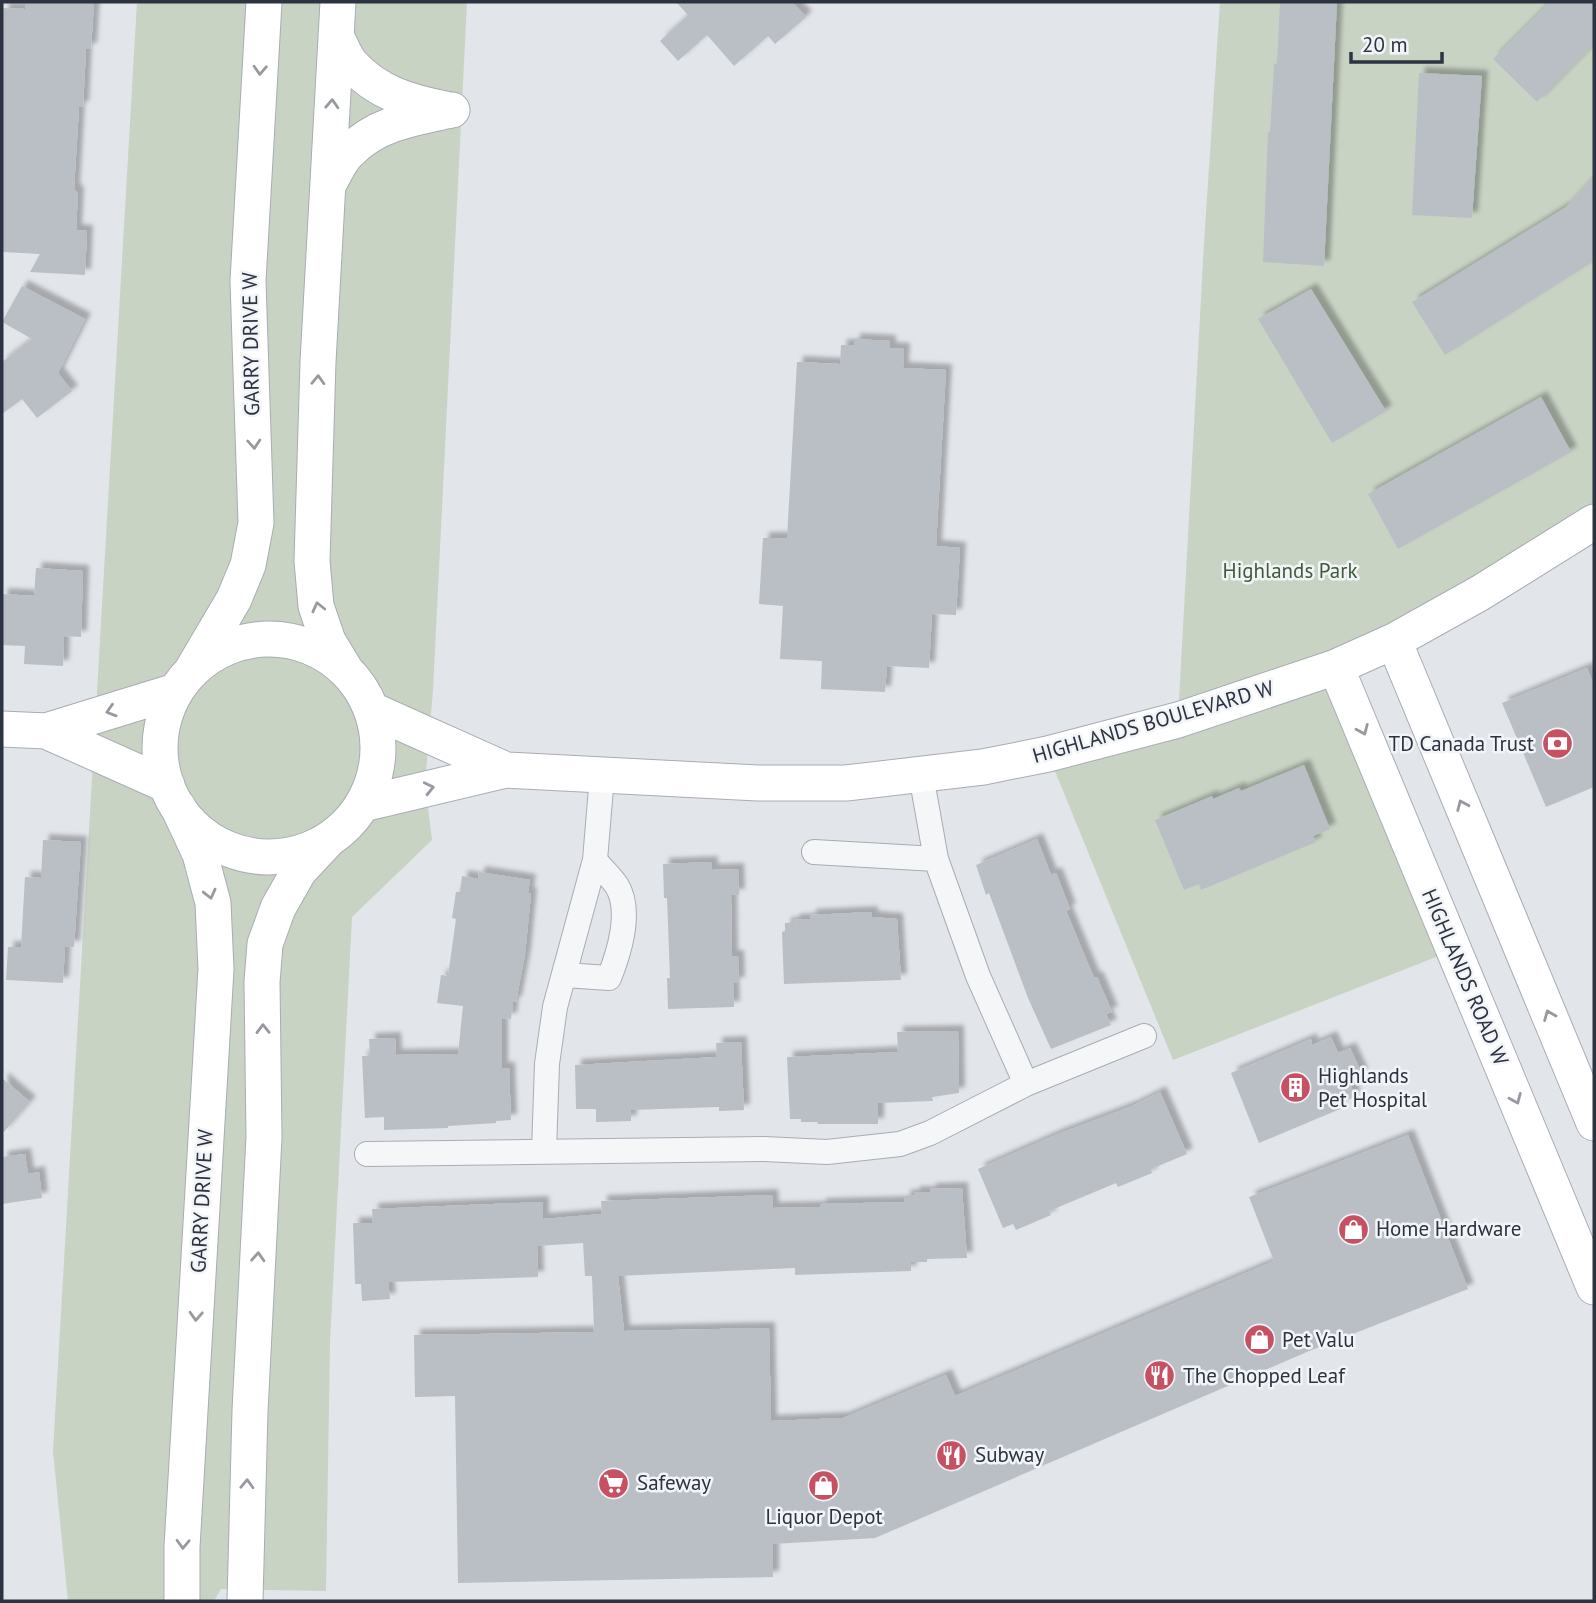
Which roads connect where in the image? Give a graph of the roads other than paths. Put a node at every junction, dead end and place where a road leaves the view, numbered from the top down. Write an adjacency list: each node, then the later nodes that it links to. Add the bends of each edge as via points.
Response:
1 (264, 2): 9 (main road, GARRY DRIVE W, one-way to 9, via 248,281 256,523 248,565 234,599)
2 (338, 2): 3 (main road)
3 (336, 36): 4 (main road, one-way to 3); 4 (main road, via 351,64 375,84 407,101 452,110 374,131 348,153)
4 (328, 185): 8 (main road, one-way to 4, via 316,606 312,561)
5 (1594, 522): 6 (main road, HIGHLANDS BOULEVARD W)
6 (1394, 641): 7 (main road, HIGHLANDS BOULEVARD W); 25 (main road, one-way to 6)
7 (1336, 667): 14 (main road, HIGHLANDS BOULEVARD W, via 1122,736 983,768); 28 (main road, HIGHLANDS ROAD W, one-way to 28)
8 (345, 669): 9 (main road, via 304,644 255,639 210,656); 10 (main road)
9 (184, 681): 12 (main road, one-way to 12); 16 (main road, via 166,713 161,737 161,762)
10 (372, 710): 13 (main road, HIGHLANDS BOULEVARD W); 17 (main road, via 378,758)
11 (2, 729): 12 (main road)
12 (46, 730): 16 (main road)
13 (506, 770): 15 (main road, HIGHLANDS BOULEVARD W); 17 (main road, HIGHLANDS BOULEVARD W, one-way to 13)
14 (921, 775): 15 (main road, HIGHLANDS BOULEVARD W, via 846,783); 20 (street)
15 (602, 776): 21 (street)
16 (173, 796): 18 (main road, via 193,826 235,851 283,856); 29 (main road, GARRY DRIVE W, one-way to 29, via 200,854 213,903 216,969)
17 (363, 804): 18 (main road)
18 (329, 839): 30 (main road, one-way to 18, via 264,1137 265,944 299,870)
19 (814, 852): 20 (street)
20 (936, 859): 24 (street, via 978,976)
21 (596, 860): 22 (street); 22 (street, via 618,888 624,917 618,954 608,978)
22 (564, 975): 26 (street, via 547,1064)
23 (1144, 1036): 24 (street)
24 (1026, 1084): 26 (street, via 900,1144 827,1152)
25 (1594, 1123)
26 (544, 1151): 27 (street)
27 (367, 1154)
28 (1594, 1287)
29 (182, 1601)
30 (245, 1601)

